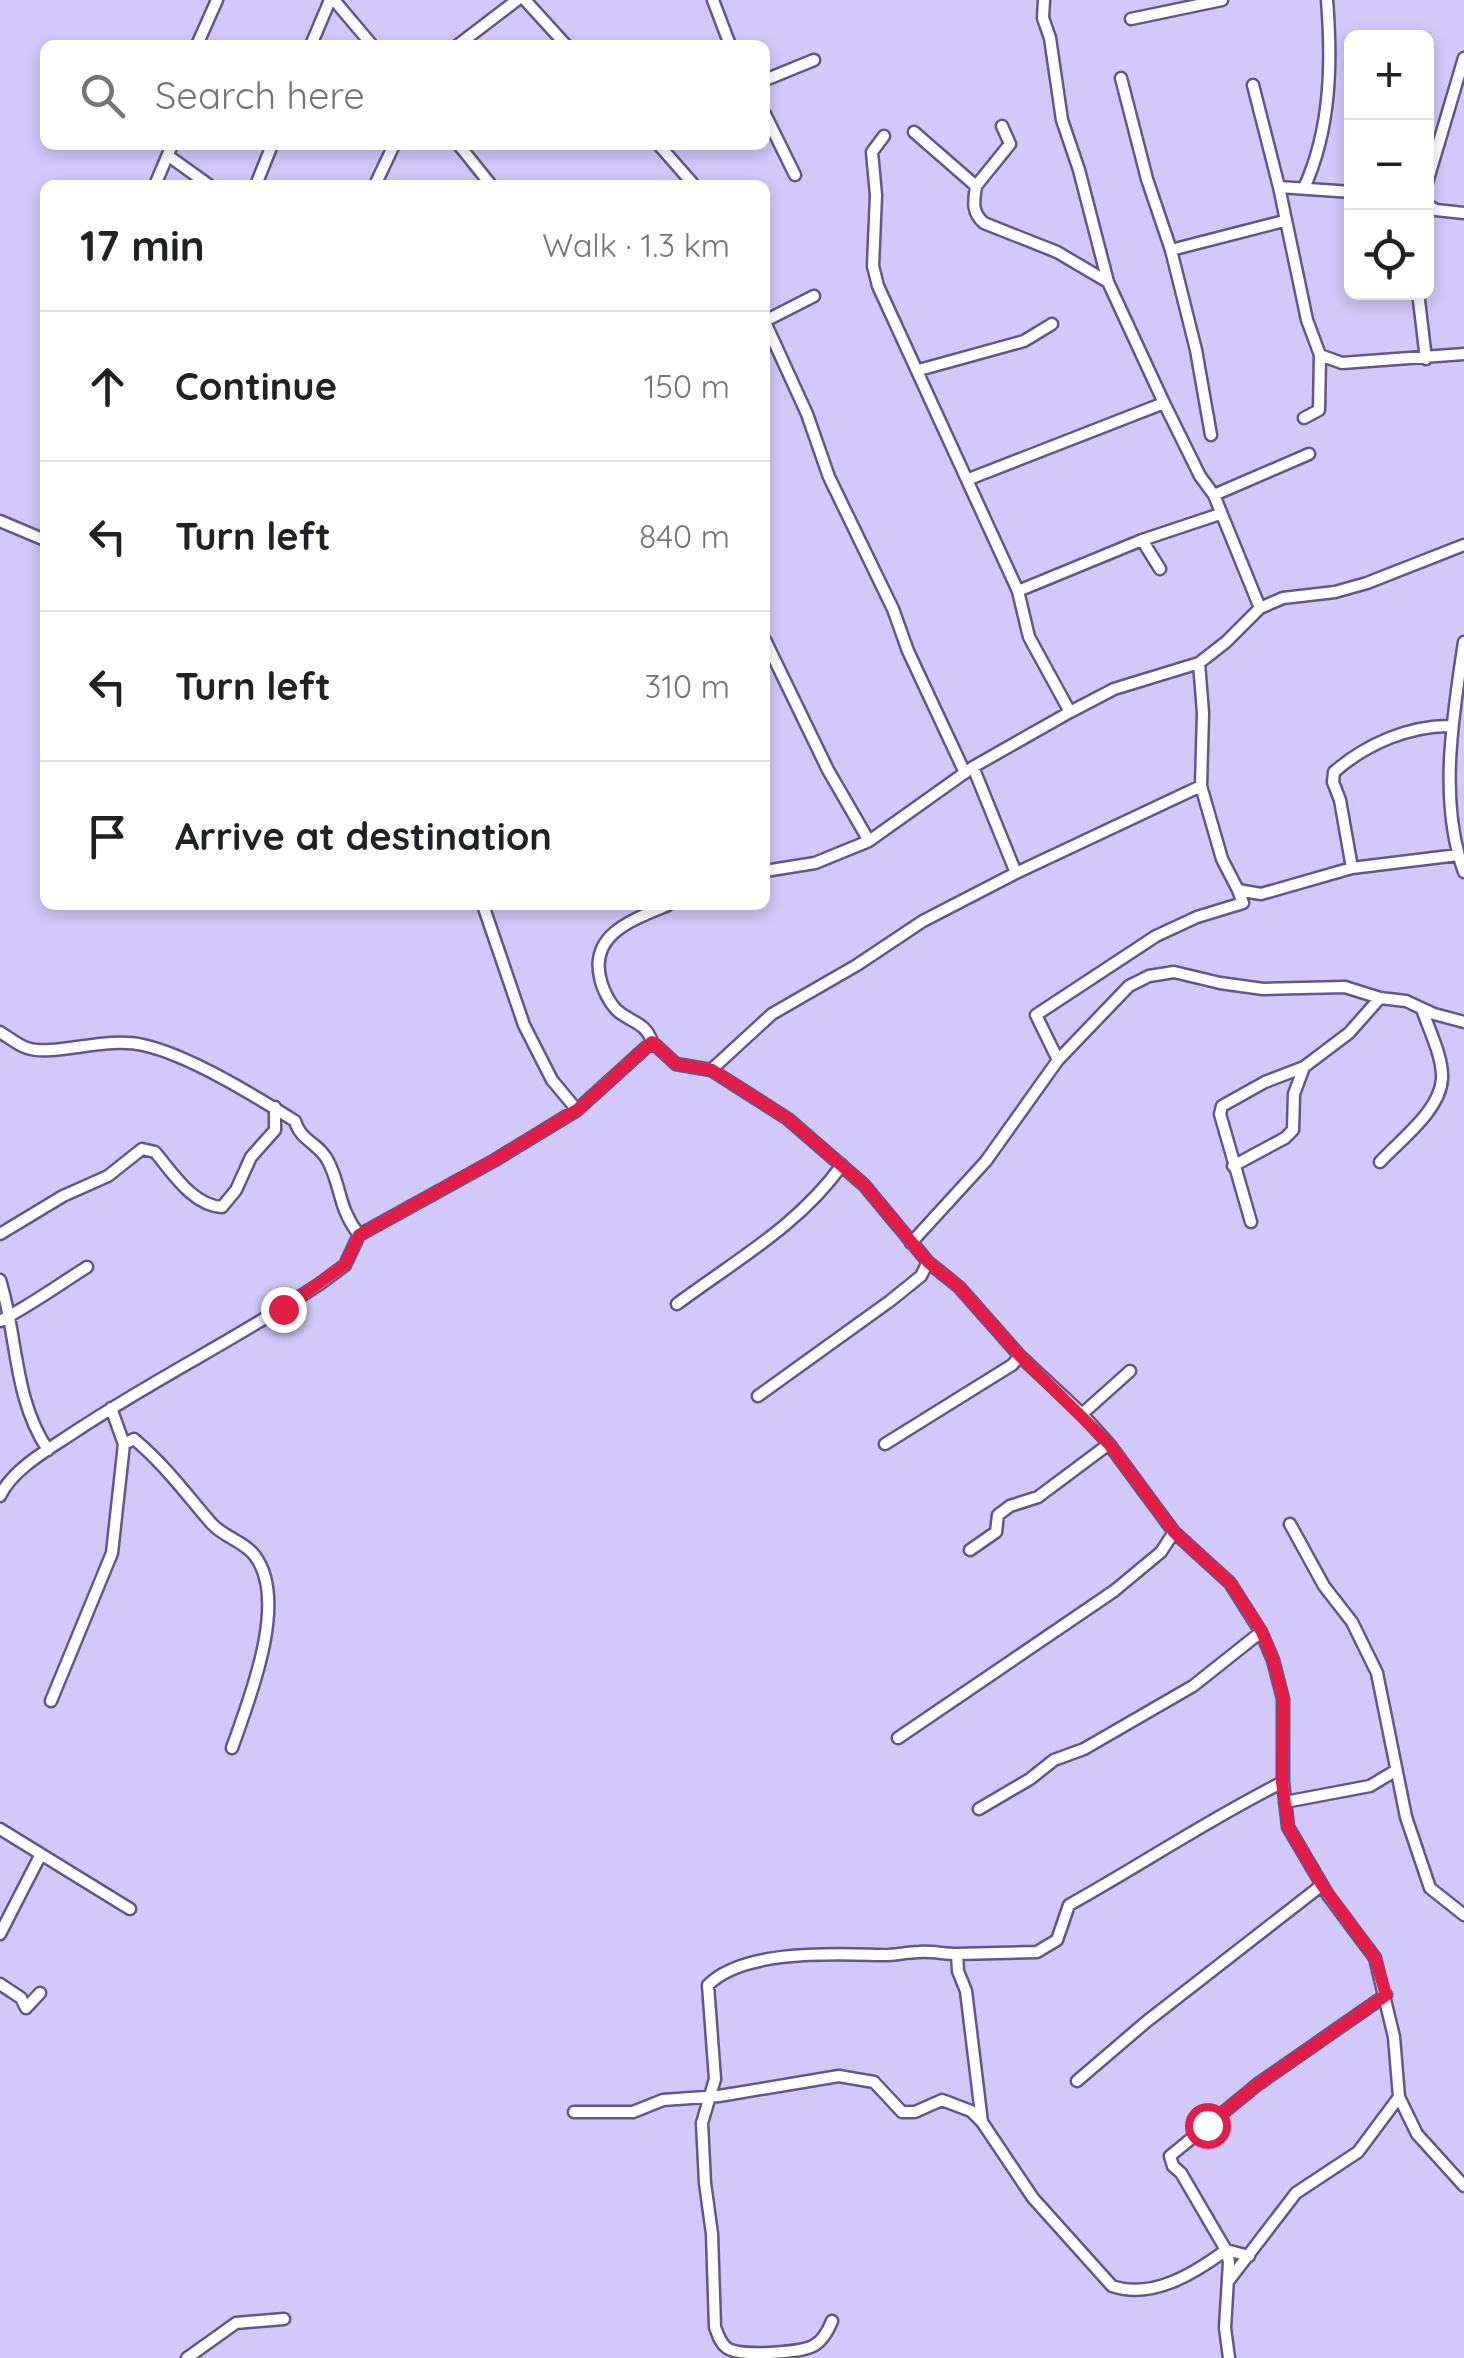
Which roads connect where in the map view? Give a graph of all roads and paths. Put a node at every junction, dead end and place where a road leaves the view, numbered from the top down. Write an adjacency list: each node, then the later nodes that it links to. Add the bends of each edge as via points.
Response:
1 (217, 0): 10 (street)
2 (332, 0): 11 (street); 12 (street)
3 (517, 0): 13 (street)
4 (526, 0): 14 (street)
5 (714, 0): 15 (street)
6 (1044, 0): 46 (street, via 1062,120)
7 (1222, 0): 9 (street)
8 (1327, 0): 40 (street, via 1326,103)
9 (1132, 20)
10 (199, 40)
11 (313, 40)
12 (368, 40)
13 (465, 40)
14 (562, 40)
15 (728, 40)
16 (1464, 58): 30 (street)
17 (814, 60): 18 (street)
18 (770, 78)
19 (1121, 78): 45 (street)
20 (1252, 86): 39 (street)
21 (770, 124): 31 (street)
22 (1002, 126): 38 (street, via 1010,144)
23 (914, 132): 38 (street)
24 (884, 136): 55 (street, via 872,152 873,266)
25 (270, 150): 34 (street)
26 (392, 150): 35 (street)
27 (463, 150): 36 (street)
28 (662, 150): 37 (street)
29 (171, 151): 32 (street); 33 (street)
30 (1434, 159)
31 (795, 175)
32 (158, 180)
33 (203, 180)
34 (258, 180)
35 (376, 180)
36 (487, 180)
37 (690, 180)
38 (976, 186): 46 (street, via 974,207 984,223 1057,252)
39 (1278, 187): 40 (street); 44 (street)
40 (1304, 188): 41 (street)
41 (1344, 191)
42 (1434, 209): 43 (street)
43 (1464, 213)
44 (1284, 221): 45 (street); 53 (street)
45 (1171, 250): 58 (street)
46 (1108, 282): 56 (street)
47 (814, 296): 49 (street)
48 (1419, 300): 54 (street)
49 (770, 318)
50 (1052, 324): 55 (street, via 1024,341)
51 (770, 332): 75 (street, via 908,651)
52 (1464, 354): 54 (street)
53 (1320, 355): 54 (street, via 1342,363); 57 (street, via 1319,410)
54 (1426, 359)
55 (918, 370): 60 (street)
56 (1164, 403): 60 (street); 61 (street)
57 (1304, 418)
58 (1212, 435)
59 (1308, 454): 61 (street)
60 (969, 479): 68 (street)
61 (1214, 495): 62 (street)
62 (1220, 514): 65 (street); 69 (street)
63 (0, 522): 64 (street)
64 (40, 538)
65 (1142, 540): 67 (street); 68 (street)
66 (1464, 546): 69 (street, via 1367,583)
67 (1160, 569)
68 (1018, 591): 73 (street, via 1029,637)
69 (1260, 608): 72 (street)
70 (1464, 642): 74 (street)
71 (770, 650): 77 (street)
72 (1199, 663): 73 (street, via 1114,689); 76 (street)
73 (1070, 712): 75 (street)
74 (1452, 726): 78 (street); 79 (street, via 1399,734 1334,772)
75 (969, 770): 77 (street); 82 (street)
76 (1201, 786): 82 (street); 83 (street)
77 (869, 841): 80 (street, via 816,864)
78 (1458, 855): 79 (street); 81 (street)
79 (1352, 868): 83 (street, via 1261,894)
80 (770, 870)
81 (1464, 872)
82 (1016, 873): 93 (street, via 772,1014)
83 (1238, 890): 91 (street, via 1244,903 1156,936 1036,1016)
84 (485, 910): 95 (street, via 524,1025 552,1080)
85 (658, 910): 90 (street, via 604,941 598,968 616,1010 646,1027)
86 (1380, 998): 87 (street); 91 (street, via 1345,988 1263,989 1162,972 1128,986); 92 (street)
87 (1422, 1009): 88 (street); 96 (street, via 1440,1064 1438,1099)
88 (1464, 1022)
89 (0, 1032): 94 (street, via 43,1050 142,1044)
90 (652, 1042): 93 (street, via 676,1064); 95 (street)
91 (1058, 1060): 102 (street, via 986,1161)
92 (1304, 1066): 98 (street, via 1292,1130); 98 (street, via 1222,1106)
93 (712, 1070): 97 (street, via 788,1119)
94 (274, 1107): 100 (street, via 275,1130 222,1207 206,1203 155,1152 142,1149 108,1176); 101 (street, via 324,1154 345,1216)
95 (577, 1110): 101 (street)
96 (1380, 1162)
97 (842, 1165): 102 (street); 106 (street, via 796,1218)
98 (1233, 1166): 99 (street)
99 (1251, 1222)
100 (0, 1234)
101 (359, 1235): 111 (street, via 345,1264 322,1283)
102 (912, 1244): 103 (street)
103 (928, 1262): 108 (street); 110 (street, via 890,1301)
104 (86, 1268): 107 (street)
105 (0, 1280): 107 (street)
106 (677, 1304)
107 (6, 1318): 116 (street, via 24,1404)
108 (1020, 1356): 112 (street); 114 (street)
109 (1130, 1371): 112 (street)
110 (758, 1396)
111 (111, 1408): 113 (street); 116 (street)
112 (1082, 1414): 115 (street)
113 (124, 1444): 122 (street, via 112,1553); 124 (street, via 134,1439 152,1454 214,1526 250,1550 268,1584 254,1689)
114 (886, 1444)
115 (1109, 1444): 119 (street); 120 (street, via 1038,1497 998,1515 996,1532)
116 (48, 1450): 117 (street)
117 (0, 1496)
118 (1290, 1524): 125 (street, via 1377,1673)
119 (1174, 1532): 121 (street, via 1230,1583); 123 (street, via 1161,1552 1114,1591)
120 (970, 1550)
121 (1262, 1632): 126 (street, via 1283,1699); 128 (street, via 1193,1686)
122 (50, 1701)
123 (898, 1738)
124 (232, 1748)
125 (1395, 1771): 127 (street, via 1370,1786); 133 (street, via 1430,1888)
126 (1282, 1782): 127 (street); 135 (street, via 1069,1905 1057,1940 1037,1952)
127 (1285, 1802): 131 (street, via 1288,1827)
128 (979, 1808)
129 (0, 1829): 130 (street)
130 (40, 1856): 132 (street); 134 (street)
131 (1322, 1885): 138 (street, via 1375,1958); 139 (street)
132 (130, 1909)
133 (1464, 1914)
134 (0, 1934)
135 (957, 1954): 140 (street, via 765,1959 715,1979 707,1992 715,2079); 143 (street)
136 (0, 1984): 137 (street, via 26,2008)
137 (40, 1993)
138 (1386, 1995): 141 (street); 145 (street, via 1258,2084 1170,2156)
139 (1077, 2080)
140 (710, 2096): 142 (street, via 663,2100 633,2112); 143 (street, via 853,2076 883,2088 902,2112 947,2100); 149 (street, via 702,2122 720,2340 744,2353 798,2350 814,2346)
141 (1399, 2097): 144 (street, via 1416,2134); 146 (street, via 1358,2152 1296,2193)
142 (574, 2112)
143 (982, 2122): 145 (street, via 1033,2198 1106,2283 1133,2290 1160,2286)
144 (1464, 2186)
145 (1226, 2250): 146 (street); 147 (street)
146 (1248, 2256): 147 (street)
147 (1230, 2279): 151 (street)
148 (284, 2320): 150 (street, via 236,2323)
149 (832, 2321)
150 (187, 2358)
151 (1229, 2358)

